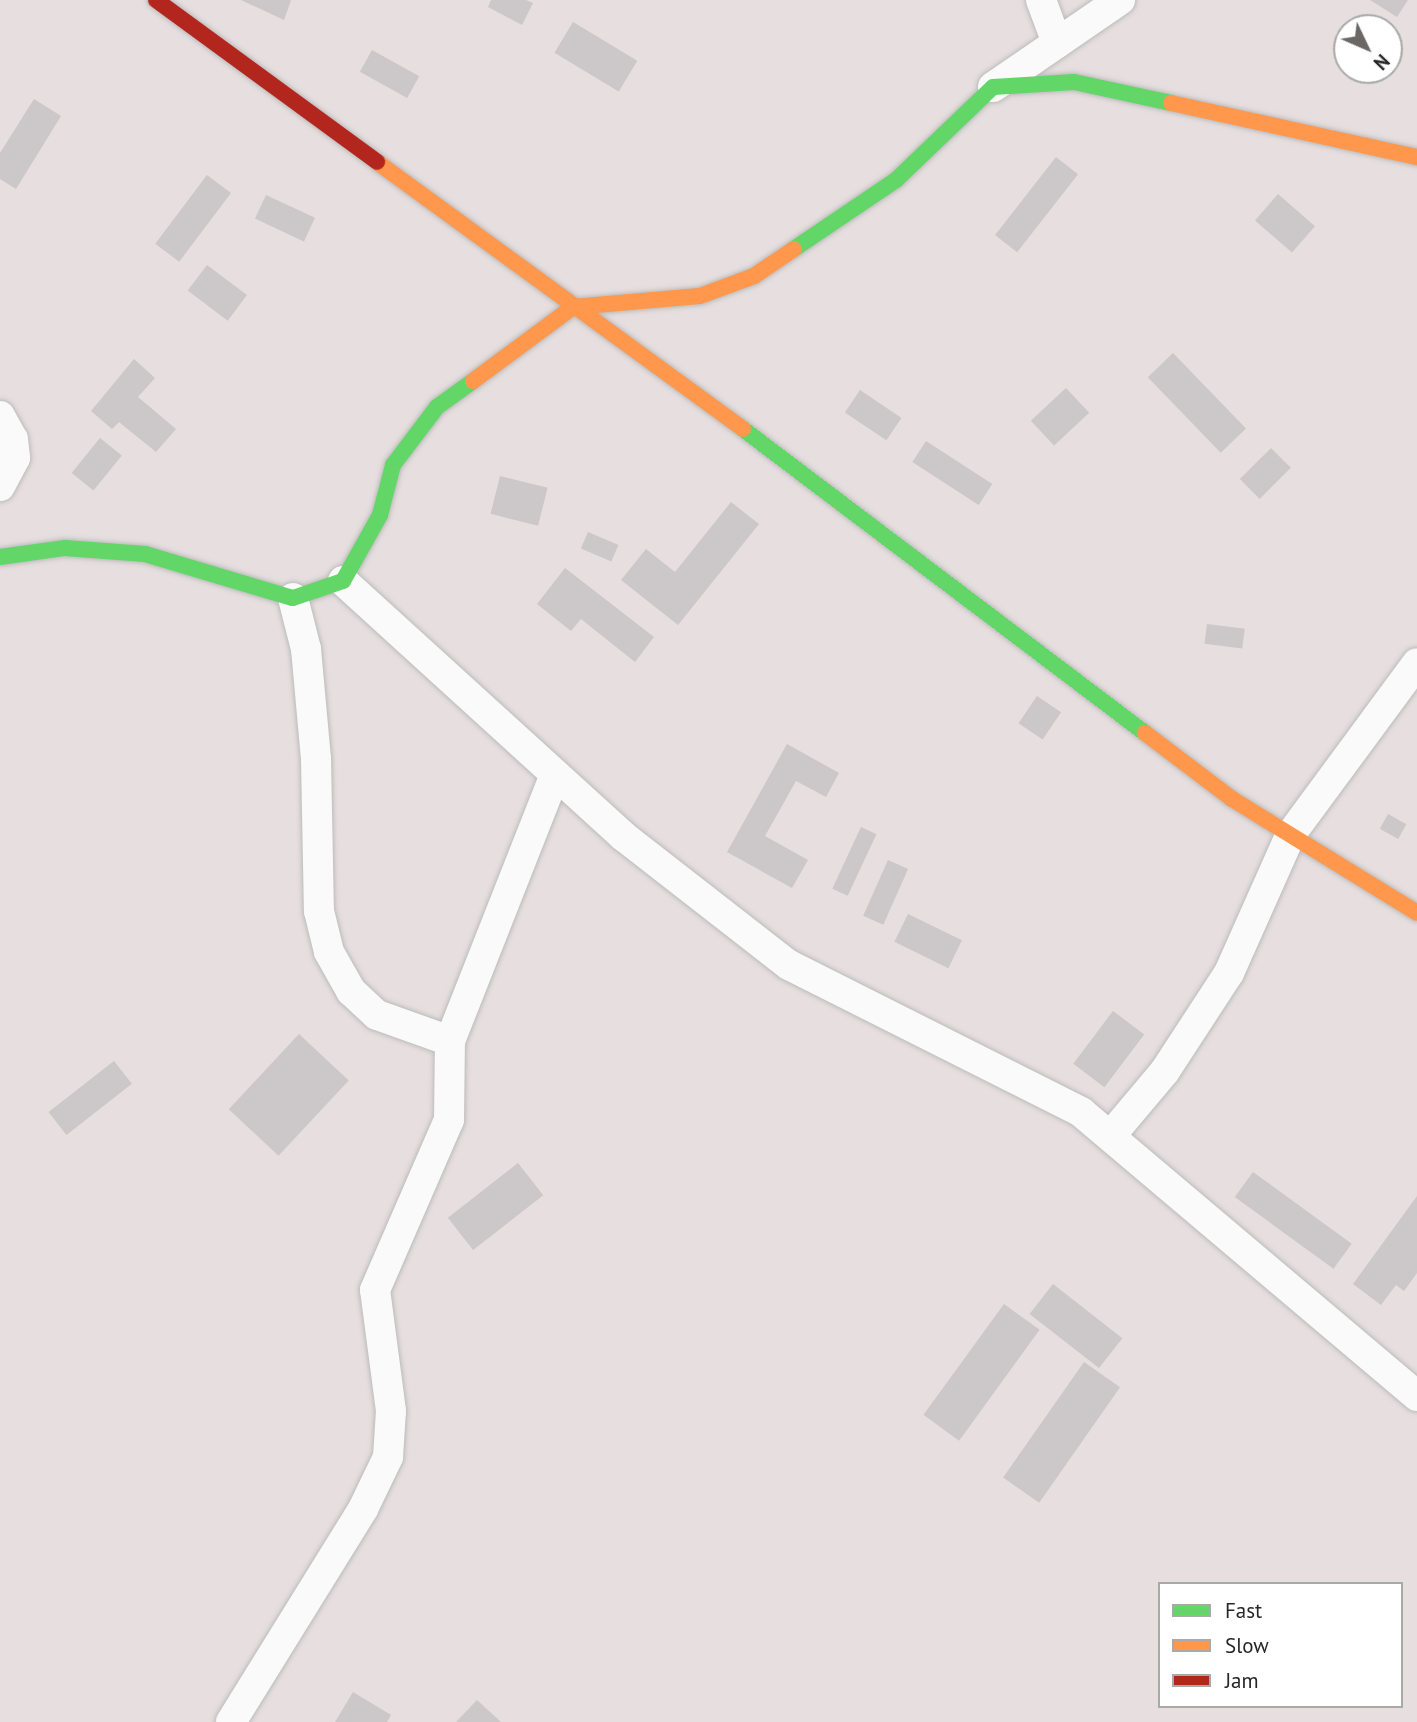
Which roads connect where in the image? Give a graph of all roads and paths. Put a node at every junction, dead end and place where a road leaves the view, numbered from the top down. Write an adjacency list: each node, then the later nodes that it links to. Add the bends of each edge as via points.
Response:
1 (156, 0): 7 (street)
2 (1041, 0): 4 (street)
3 (1120, 0): 4 (street)
4 (1057, 43): 5 (street)
5 (993, 87): 6 (street, via 1074,82); 7 (street, via 896,180 754,276 700,296)
6 (1417, 157)
7 (573, 307): 11 (street, via 437,407 411,437 393,465 380,515); 15 (street, via 1233,799)
8 (0, 416): 9 (street, via 13,439 15,458)
9 (0, 486)
10 (0, 557): 12 (street, via 65,548 145,554)
11 (343, 581): 12 (street); 14 (street)
12 (293, 598): 17 (street, via 308,677 319,911 329,952 351,991 377,1015)
13 (1417, 663): 15 (street)
14 (555, 775): 17 (street); 18 (street, via 623,836 789,965 1051,1095)
15 (1291, 834): 16 (street); 18 (street, via 1229,973 1165,1072)
16 (1417, 914)
17 (450, 1041): 20 (street, via 449,1120 374,1290 391,1411 388,1457 363,1509)
18 (1112, 1134): 19 (street)
19 (1417, 1396)
20 (231, 1722)

